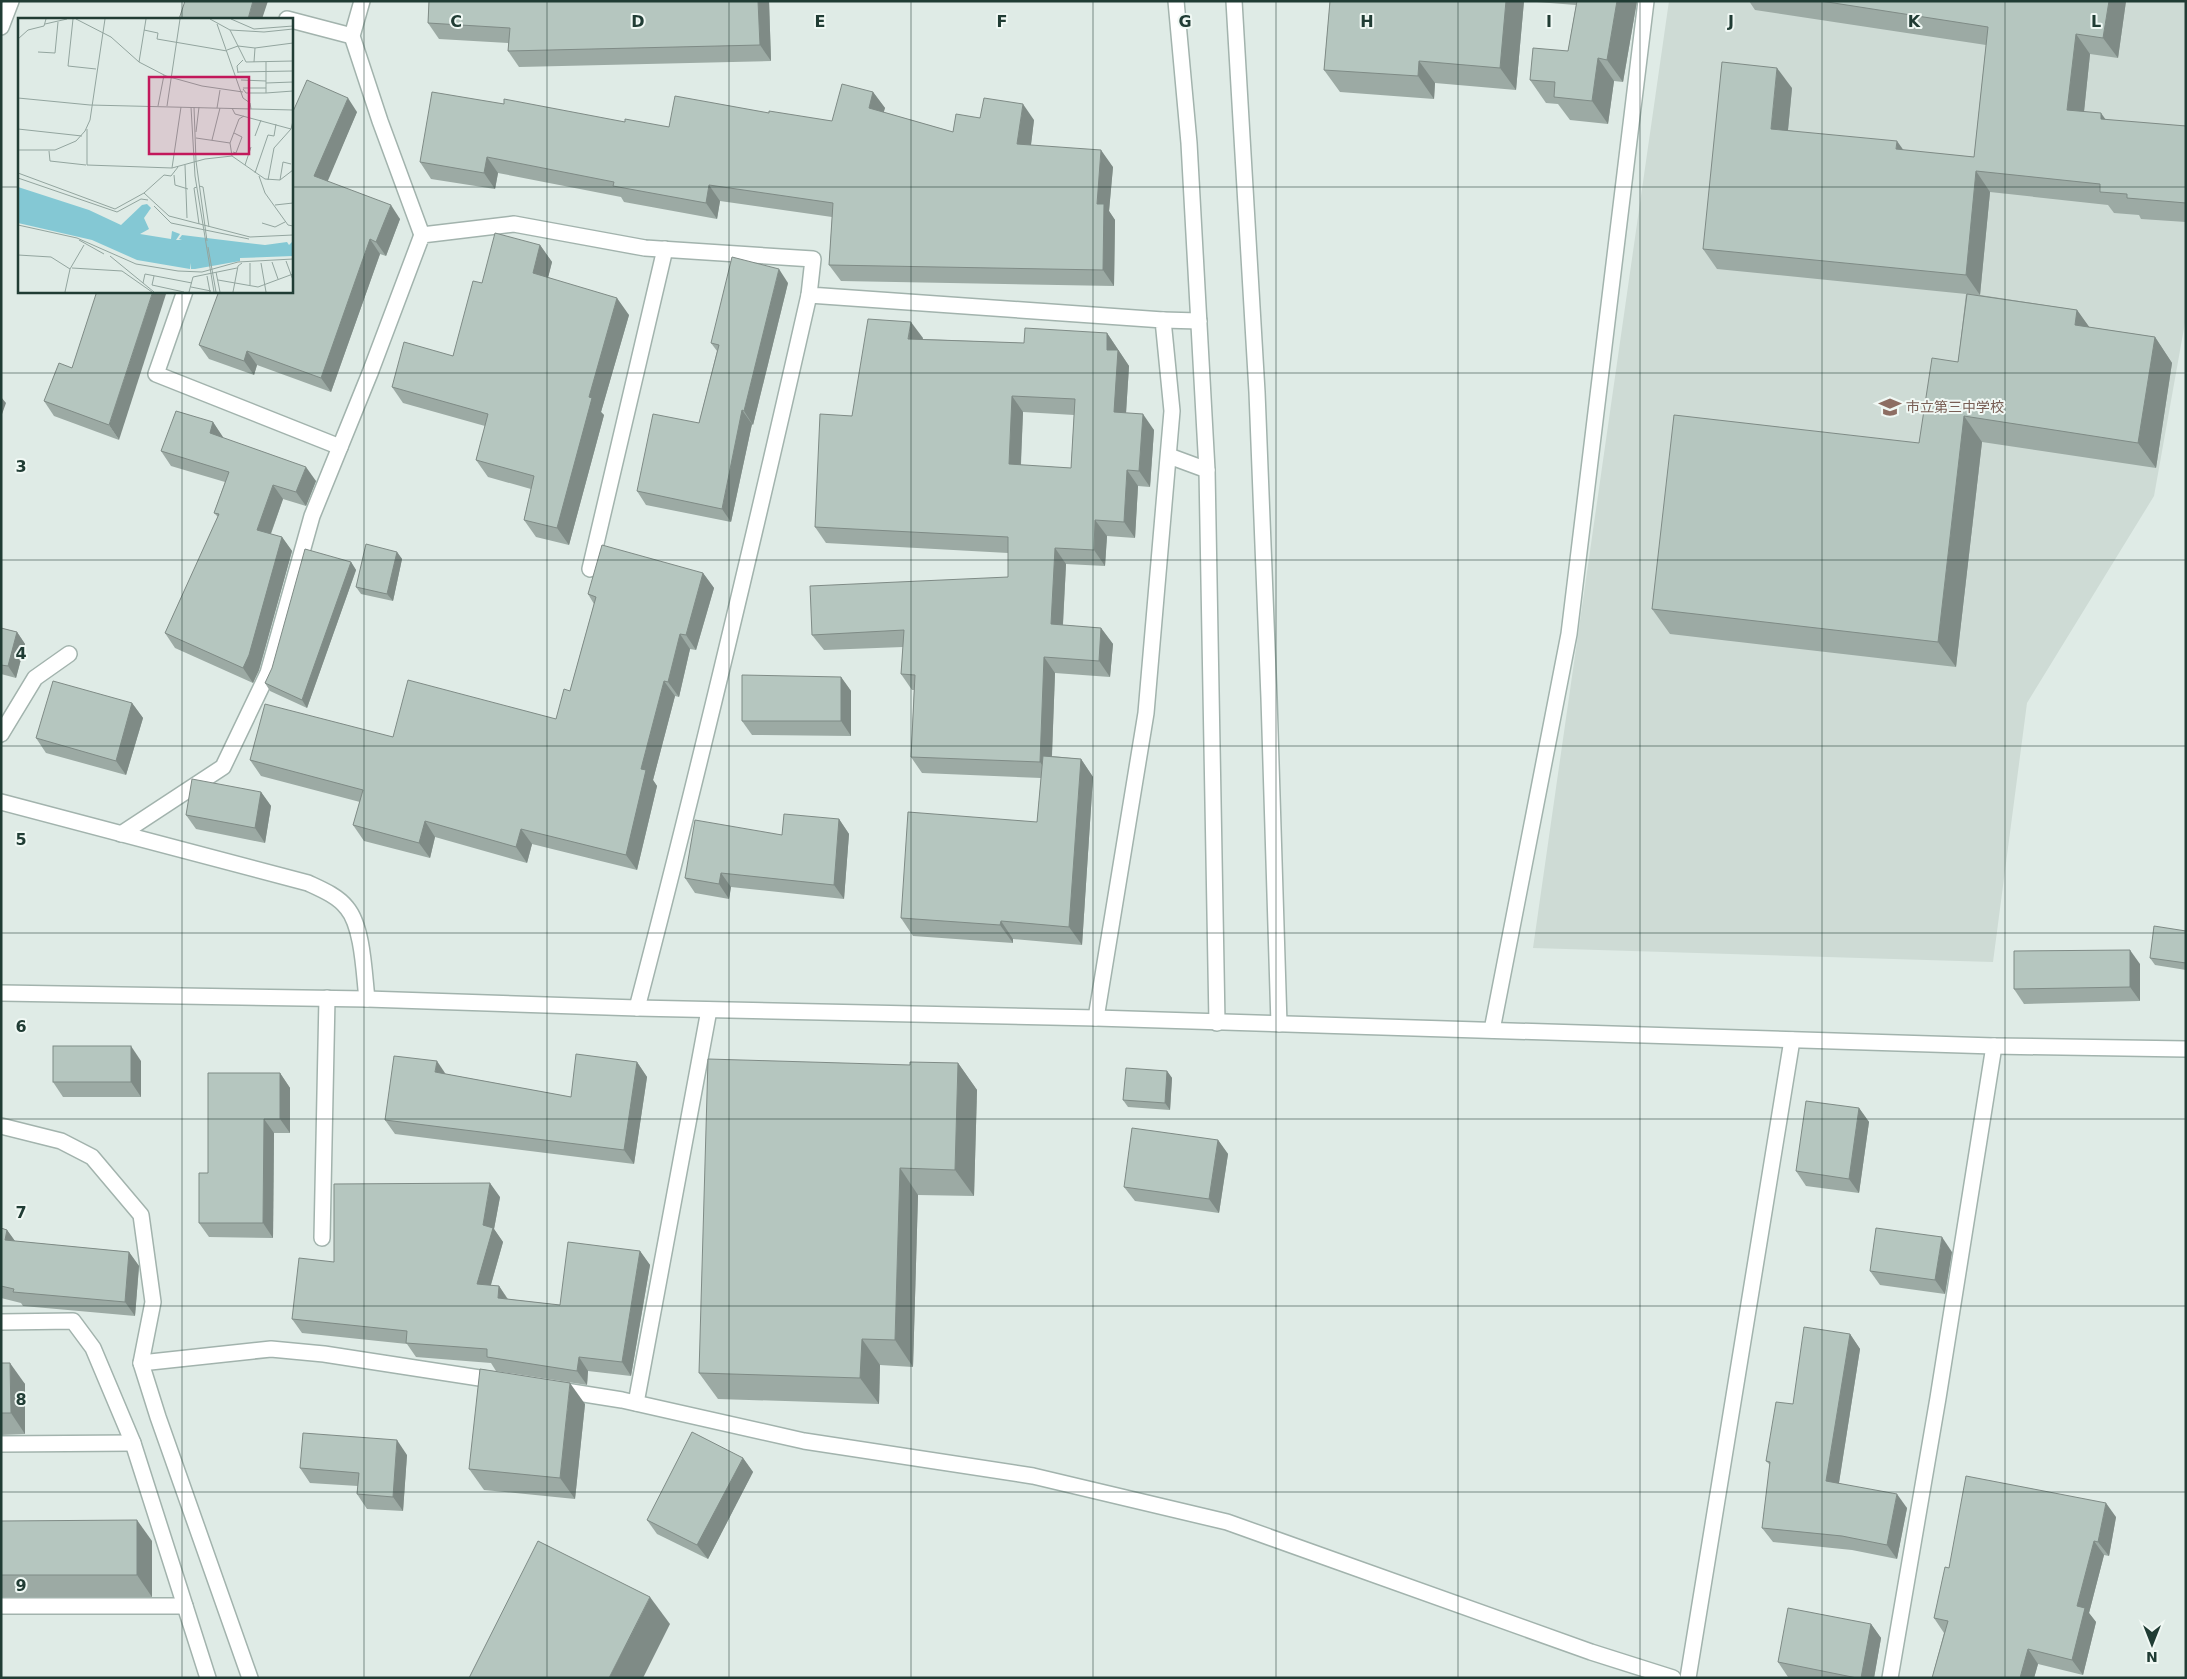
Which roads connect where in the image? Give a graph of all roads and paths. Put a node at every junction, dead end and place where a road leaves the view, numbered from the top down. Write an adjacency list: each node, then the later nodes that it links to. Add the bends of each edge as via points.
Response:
1 (11, 1): 7 (street)
2 (362, 1): 8 (street)
3 (1176, 1): 14 (street, via 1189,143)
4 (1234, 1): 30 (street, via 1258,412)
5 (1646, 1): 31 (street, via 1569,634)
6 (292, 20): 8 (street)
7 (1, 27)
8 (352, 36): 9 (street)
9 (422, 235): 10 (street, via 514,224); 15 (street)
10 (665, 249): 12 (street, via 813,259); 18 (street)
11 (185, 292): 15 (street, via 156,374)
12 (809, 295): 13 (street); 26 (street, via 750,554)
13 (1164, 320): 14 (street); 16 (street, via 1172,412)
14 (1199, 321): 17 (street)
15 (340, 447): 22 (street, via 312,516 268,673 223,767)
16 (1168, 456): 17 (street); 28 (street, via 1146,712)
17 (1207, 470): 29 (street)
18 (590, 569)
19 (69, 654): 20 (street, via 35,678)
20 (1, 734)
21 (1, 802): 22 (street)
22 (121, 834): 25 (street, via 308,883 328,893 347,907 357,925)
23 (1, 993): 24 (street)
24 (328, 998): 25 (street); 36 (street)
25 (367, 999): 26 (street)
26 (637, 1008): 27 (street)
27 (709, 1010): 28 (street); 41 (street)
28 (1096, 1018): 29 (street)
29 (1217, 1023): 30 (street)
30 (1279, 1024): 31 (street)
31 (1492, 1030): 32 (street)
32 (1792, 1040): 33 (street); 49 (street)
33 (1994, 1046): 34 (street); 50 (street)
34 (2186, 1049)
35 (1, 1126): 38 (street, via 60,1141 92,1157 141,1215 153,1302)
36 (322, 1238)
37 (1, 1322): 42 (street, via 73,1321 93,1348)
38 (141, 1363): 39 (street, via 272,1348); 47 (street)
39 (516, 1384)
40 (545, 1388): 41 (street)
41 (636, 1403): 48 (street, via 804,1441 1033,1476 1227,1522 1591,1652)
42 (133, 1443): 43 (street); 45 (street)
43 (1, 1444)
44 (1, 1606): 45 (street)
45 (185, 1606): 46 (street)
46 (208, 1678)
47 (250, 1678)
48 (1673, 1678)
49 (1688, 1678)
50 (1890, 1678)

